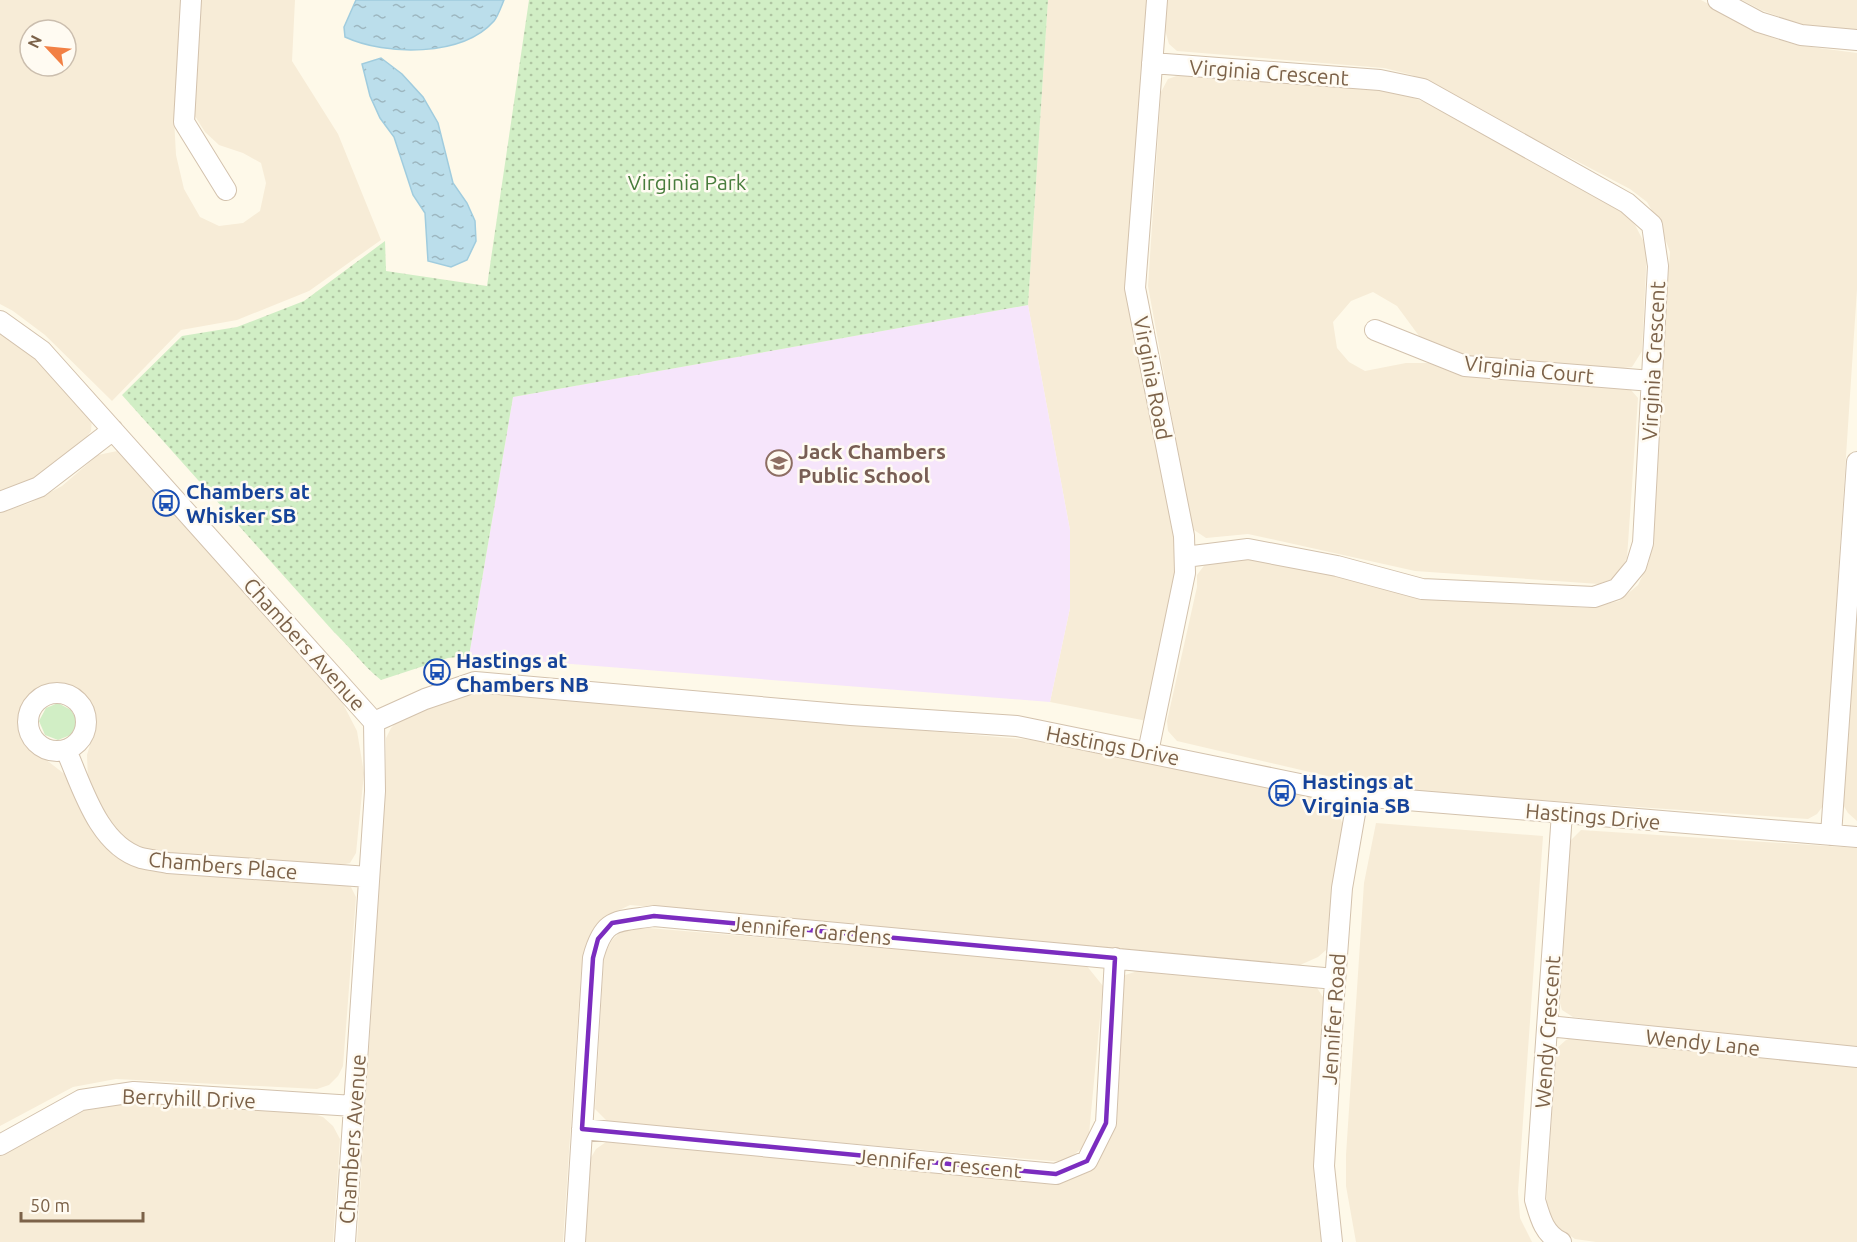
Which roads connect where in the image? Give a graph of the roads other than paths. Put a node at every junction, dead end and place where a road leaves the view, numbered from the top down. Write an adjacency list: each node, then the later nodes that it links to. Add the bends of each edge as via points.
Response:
1 (191, 0): 6 (street, via 184,122)
2 (1157, 0): 5 (street, Virginia Road)
3 (1718, 0): 4 (street, via 1759,22 1801,35)
4 (1857, 40)
5 (1152, 63): 9 (street, Virginia Crescent, via 1380,80 1423,89 1627,203 1652,225 1658,266); 13 (street, Virginia Road, via 1135,288)
6 (226, 190)
7 (0, 321): 10 (street, Chambers Avenue, via 42,351)
8 (1375, 330): 9 (street, Virginia Court, via 1465,366)
9 (1652, 381): 13 (street, Virginia Crescent, via 1643,543 1636,566 1617,589 1594,597 1422,589 1337,566 1248,549)
10 (113, 430): 12 (street, via 39,488); 14 (street, Chambers Avenue)
11 (1857, 462): 19 (street)
12 (0, 502)
13 (1185, 557): 16 (street, Virginia Road)
14 (374, 722): 16 (street, Hastings Drive, via 475,682 1017,726); 21 (street, Chambers Avenue, via 375,791)
15 (66, 750): 21 (street, Chambers Place, via 93,814 114,842 139,858)
16 (1149, 752): 17 (street, Hastings Drive)
17 (1358, 796): 18 (street, Hastings Drive); 23 (street, Jennifer Road, via 1342,888)
18 (1562, 813): 19 (street, Hastings Drive); 24 (street, Wendy Crescent)
19 (1831, 835): 20 (street, Hastings Drive)
20 (1857, 837)
21 (369, 877): 26 (street, Chambers Avenue)
22 (1115, 958): 23 (street, Jennifer Gardens); 27 (street, Jennifer Crescent, via 1106,1123 1087,1161 1056,1174); 27 (street, Jennifer Gardens, via 654,916 612,923 598,939 593,958)
23 (1335, 979): 31 (street, Jennifer Road, via 1324,1166)
24 (1548, 1026): 25 (street, Wendy Lane); 32 (street, Wendy Crescent, via 1536,1200 1541,1221 1553,1238)
25 (1857, 1057)
26 (354, 1106): 28 (street, Berryhill Drive, via 134,1092 81,1100); 29 (street, Chambers Avenue)
27 (582, 1129): 30 (street, Jennifer Gardens)
28 (0, 1145)
29 (345, 1242)
30 (575, 1242)
31 (1332, 1242)
32 (1561, 1242)

